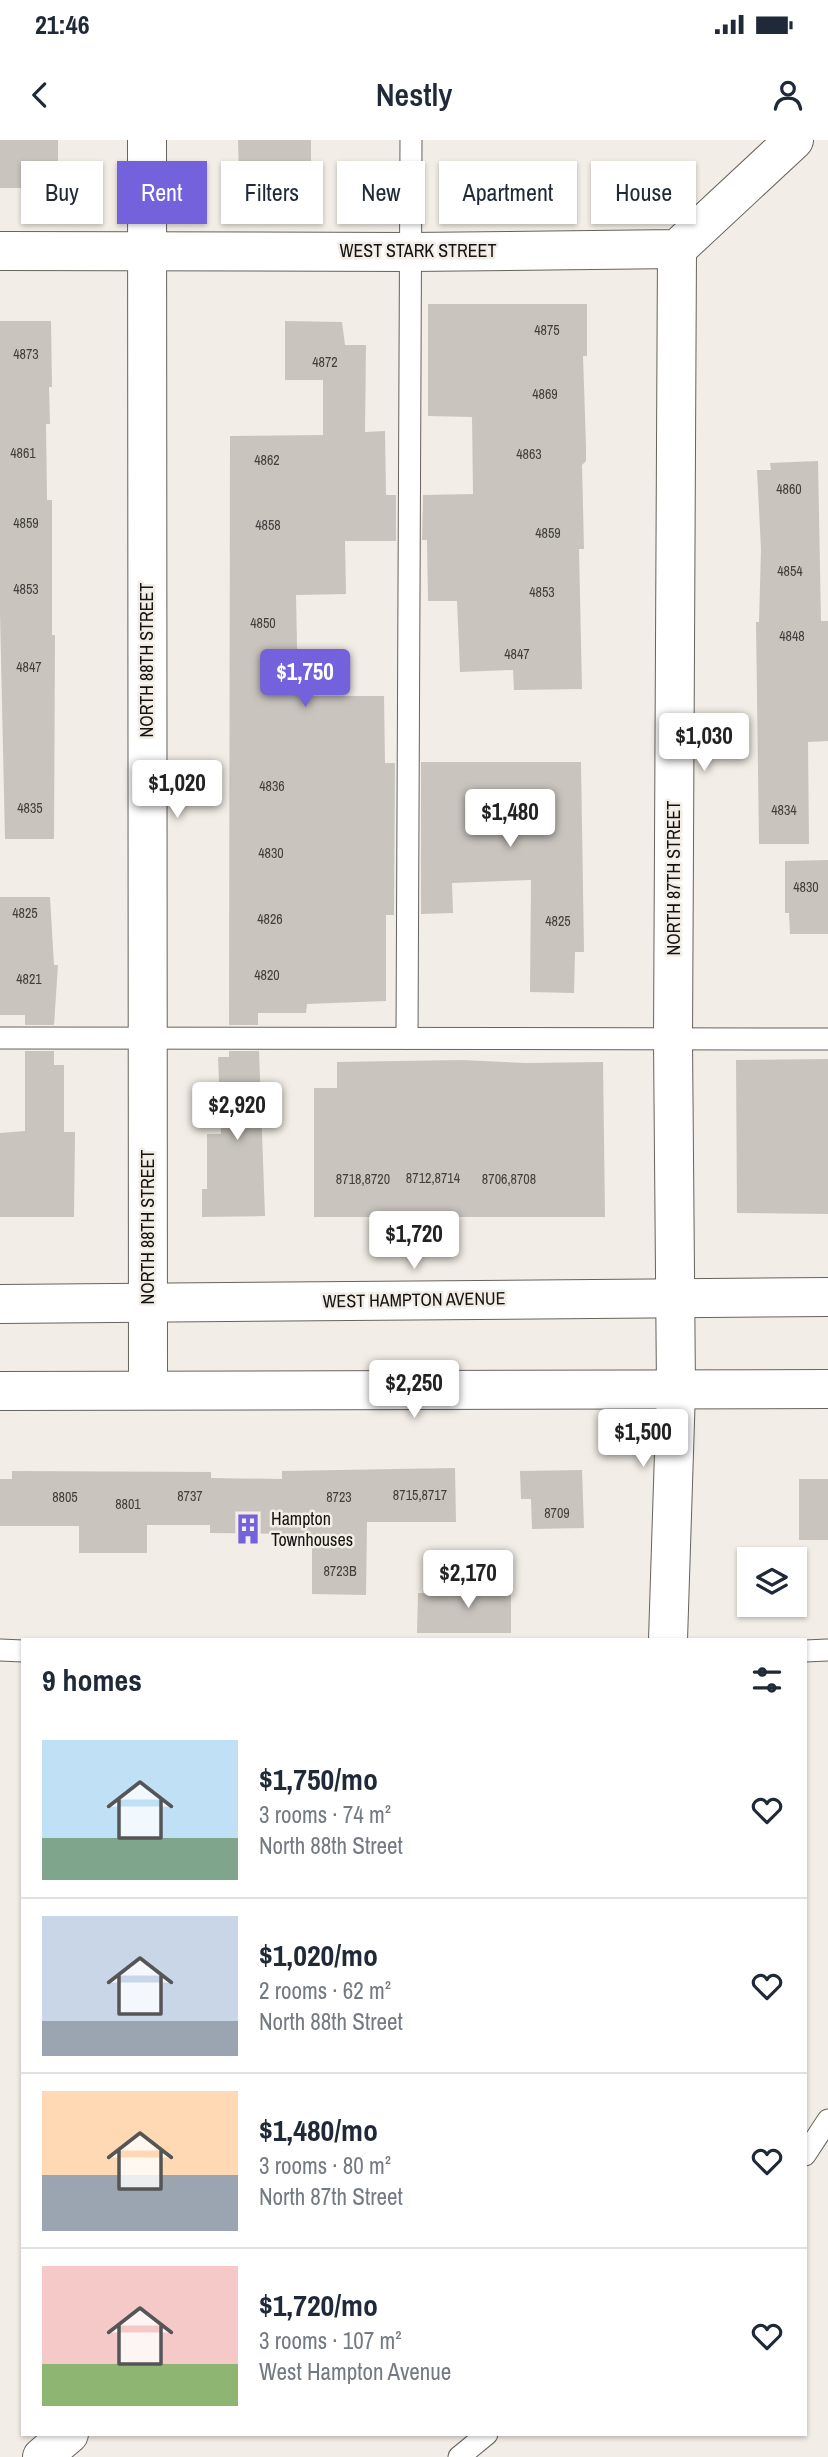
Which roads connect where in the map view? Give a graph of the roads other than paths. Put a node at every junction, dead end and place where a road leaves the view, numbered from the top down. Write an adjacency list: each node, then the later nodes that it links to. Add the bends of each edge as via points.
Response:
1 (147, 140): 6 (street, NORTH 88TH STREET)
2 (411, 140): 7 (lane)
3 (794, 140): 4 (street)
4 (677, 248): 7 (street, WEST STARK STREET); 12 (street, NORTH 87TH STREET)
5 (0, 251): 6 (street, WEST STARK STREET)
6 (146, 251): 7 (street, WEST STARK STREET); 8 (street, NORTH 88TH STREET)
7 (410, 252): 10 (lane)
8 (147, 1036): 9 (lane); 10 (lane); 15 (street, NORTH 88TH STREET)
9 (0, 1038)
10 (407, 1038): 12 (lane)
11 (828, 1039): 12 (lane)
12 (673, 1041): 14 (street, NORTH 87TH STREET)
13 (828, 1297): 14 (street, WEST HAMPTON AVENUE)
14 (677, 1298): 15 (street, WEST HAMPTON AVENUE); 19 (street, NORTH 87TH STREET)
15 (148, 1303): 16 (street, WEST HAMPTON AVENUE); 18 (street, NORTH 88TH STREET)
16 (0, 1304)
17 (828, 1389): 19 (street)
18 (148, 1390): 19 (street); 20 (street)
19 (676, 1390): 21 (street, NORTH 87TH STREET)
20 (0, 1391)
21 (668, 1638)
22 (0, 1650): 24 (lane)
23 (828, 1650): 25 (lane)
24 (21, 1651)
25 (807, 1651)
26 (828, 2120): 27 (lane)
27 (807, 2152)
28 (67, 2436): 30 (street)
29 (485, 2436): 31 (lane)
30 (42, 2457)
31 (459, 2457)

